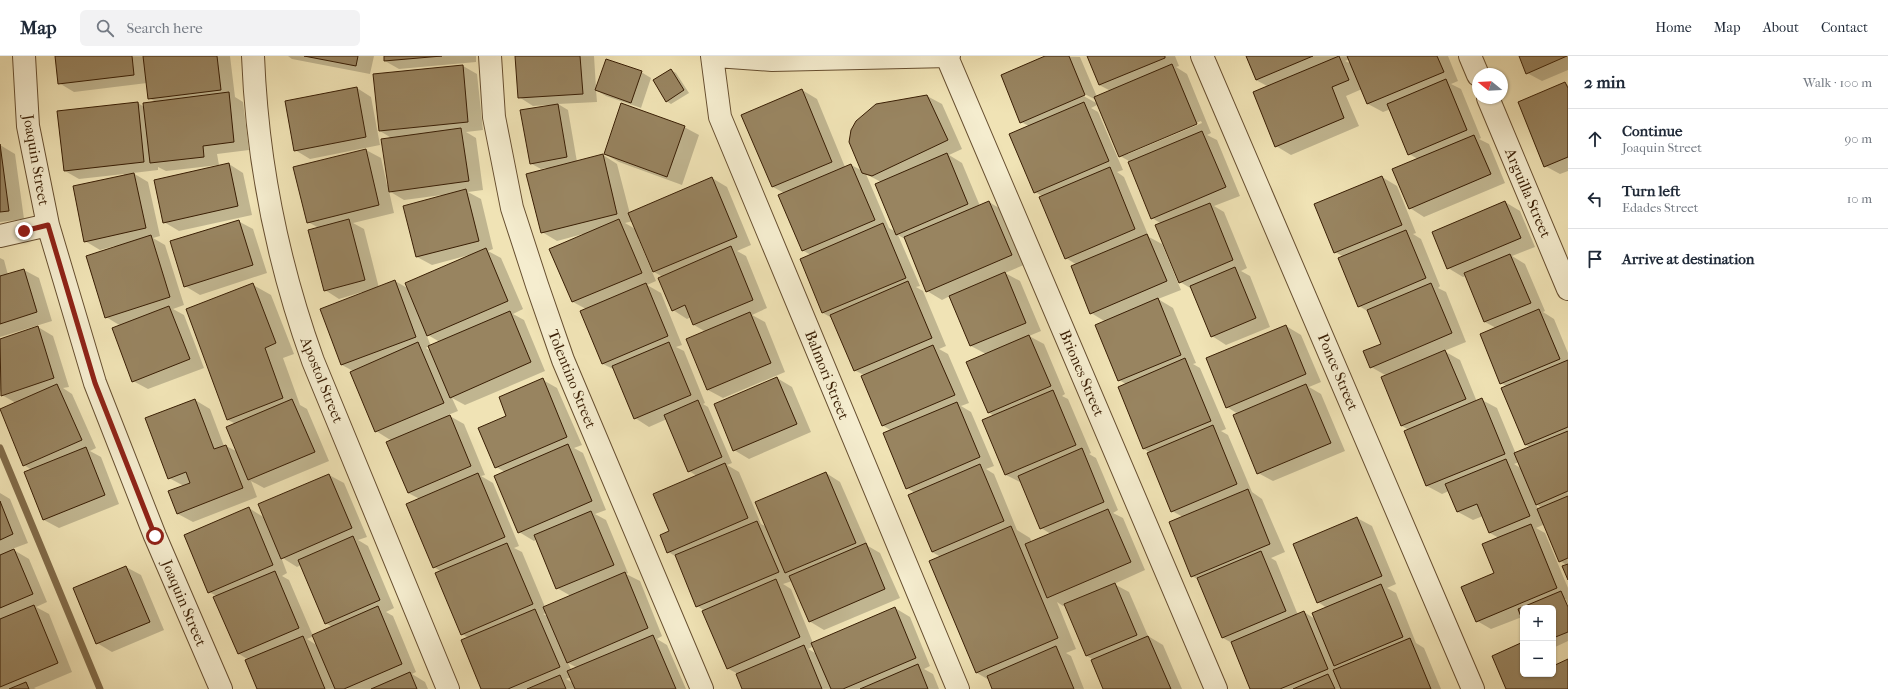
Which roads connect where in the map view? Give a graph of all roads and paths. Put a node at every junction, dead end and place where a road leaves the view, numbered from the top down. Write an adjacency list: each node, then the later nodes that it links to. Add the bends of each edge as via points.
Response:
1 (24, 56): 12 (street, Joaquin Street, via 28,126)
2 (254, 56): 16 (street, Apostol Street, via 254,86 272,217 295,312)
3 (490, 56): 17 (street, Tolentino Street, via 494,117 512,208 536,285 563,360)
4 (712, 56): 18 (street, Balmori Street, via 720,117)
5 (716, 56): 9 (street, via 772,60)
6 (948, 56): 9 (street); 19 (street, Briones Street)
7 (1202, 56): 20 (street, Ponce Street)
8 (1470, 56): 10 (street)
9 (870, 57)
10 (1475, 68)
11 (1491, 104): 14 (street, Arguilla Street)
12 (48, 225): 13 (street); 15 (street, Joaquin Street, via 95,383 155,536)
13 (0, 236)
14 (1568, 289)
15 (221, 689)
16 (448, 689)
17 (702, 689)
18 (958, 689)
19 (1216, 689)
20 (1473, 689)

